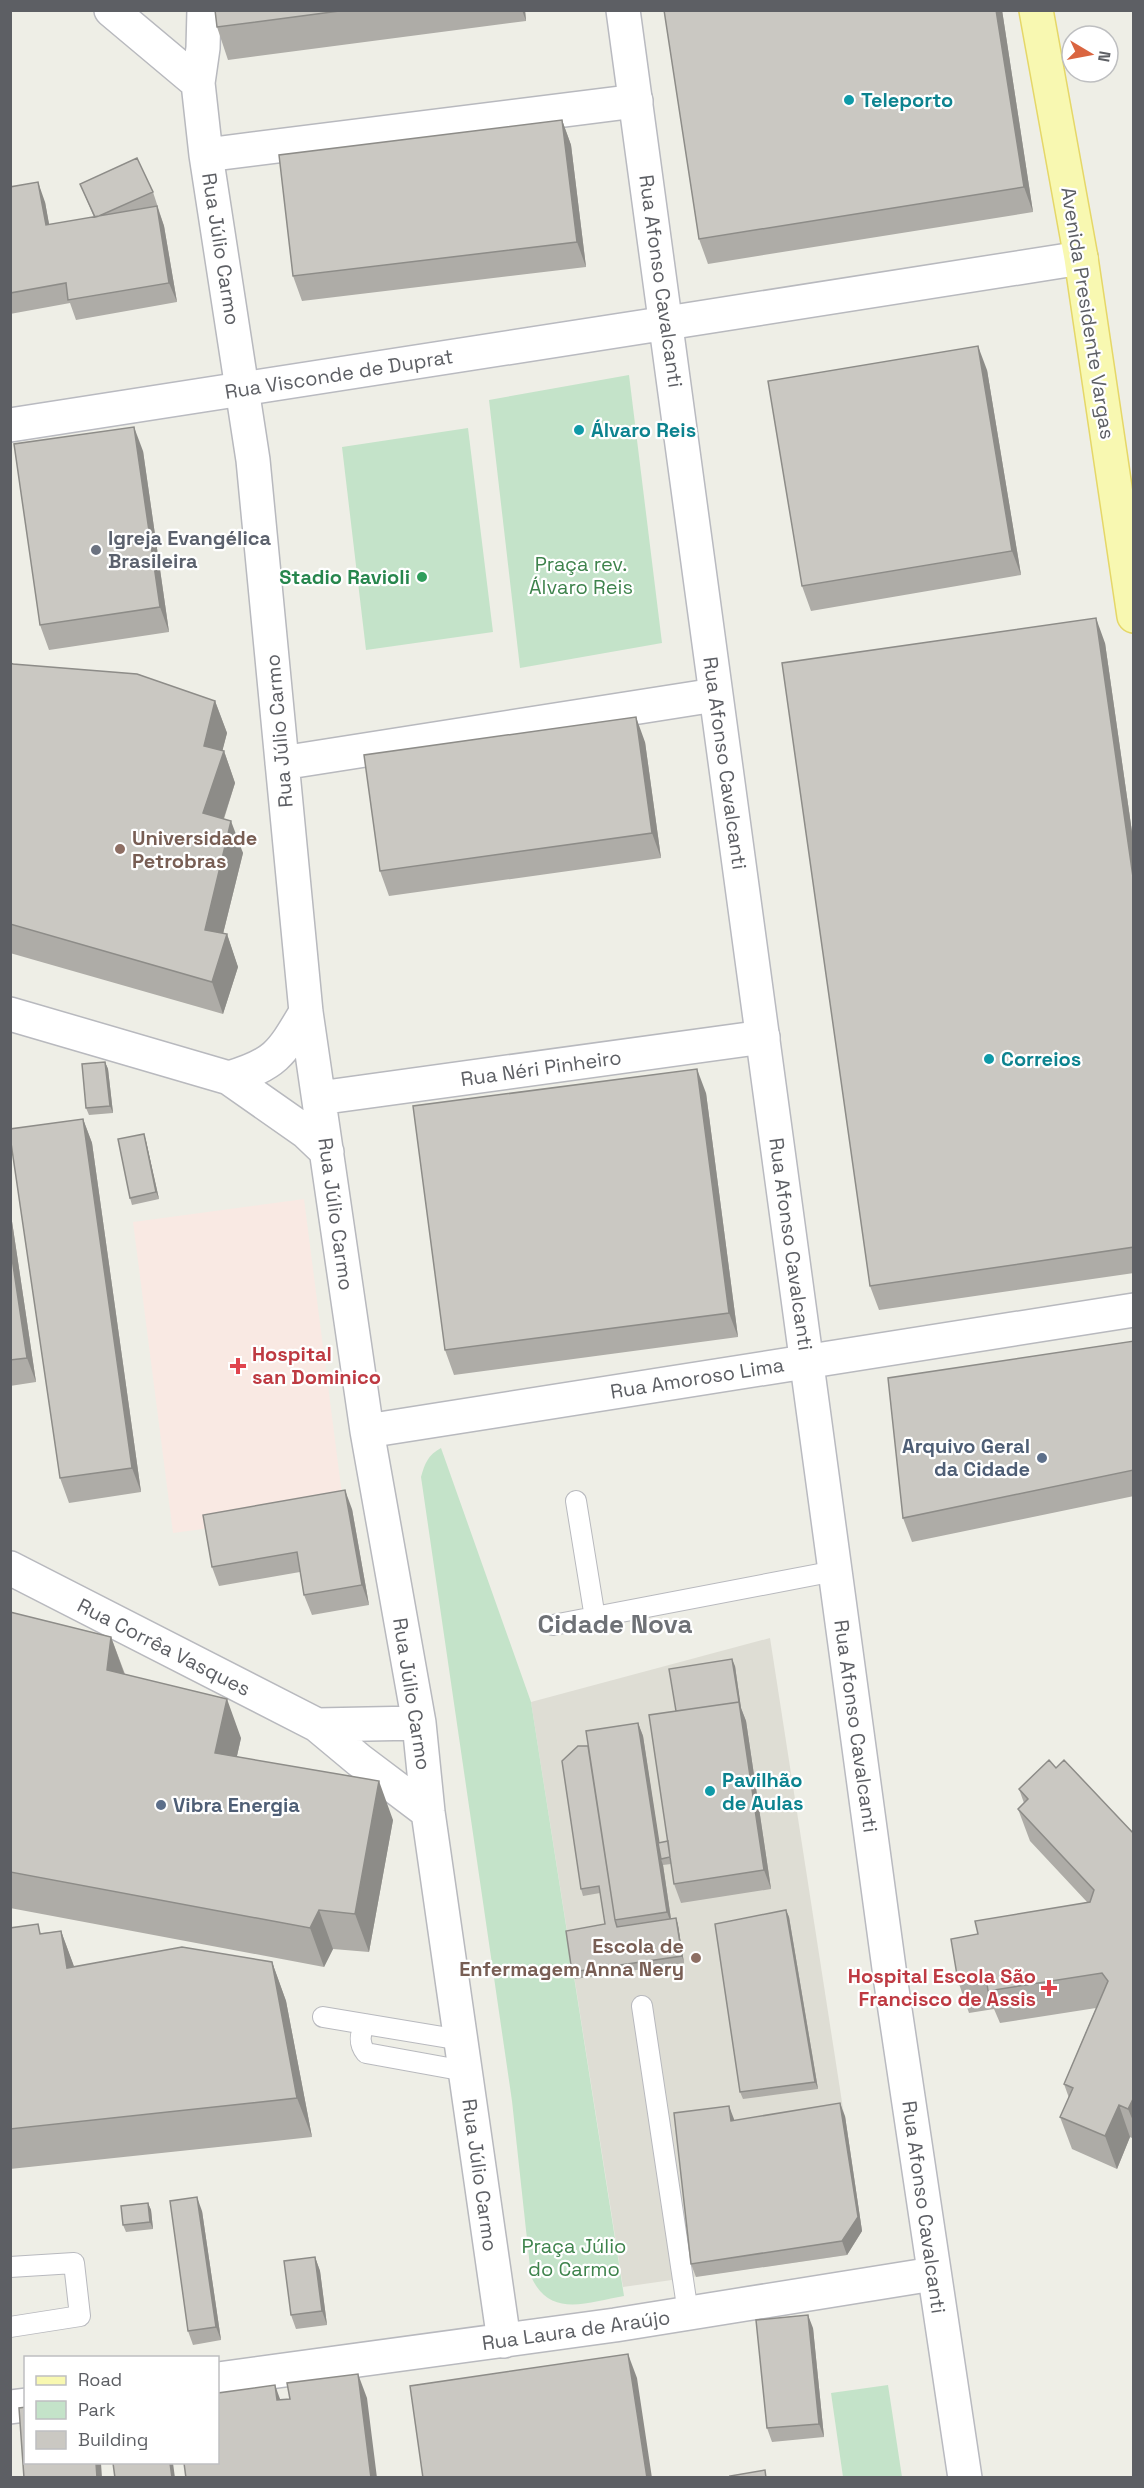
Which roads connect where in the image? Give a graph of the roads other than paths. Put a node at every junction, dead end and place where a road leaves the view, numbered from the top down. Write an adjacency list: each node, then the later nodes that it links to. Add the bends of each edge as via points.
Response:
1 (111, 10): 5 (street)
2 (204, 10): 5 (street, Rua Júlio Carmo)
3 (623, 10): 6 (street, Rua Afonso Cavalcanti)
4 (1036, 10): 8 (main road, Avenida Presidente Vargas)
5 (198, 83): 7 (street, Rua Júlio Carmo)
6 (636, 101): 7 (street); 9 (street, Rua Afonso Cavalcanti)
7 (206, 155): 10 (street, Rua Júlio Carmo)
8 (1081, 258): 9 (street, Rua Visconde de Duprat); 12 (main road, Avenida Presidente Vargas)
9 (667, 323): 10 (street, Rua Visconde de Duprat); 13 (street, Rua Afonso Cavalcanti)
10 (243, 388): 11 (street, Rua Visconde de Duprat); 14 (street, Rua Júlio Carmo)
11 (10, 425)
12 (1134, 616)
13 (715, 695): 14 (street); 17 (street, Rua Afonso Cavalcanti)
14 (282, 763): 15 (street, Rua Júlio Carmo)
15 (306, 1012): 18 (street, via 267,1064); 19 (street, Rua Júlio Carmo)
16 (10, 1014): 18 (street)
17 (763, 1037): 19 (street, Rua Néri Pinheiro); 22 (street, Rua Afonso Cavalcanti)
18 (229, 1078): 20 (street, via 306,1132)
19 (319, 1098): 20 (street, Rua Júlio Carmo)
20 (327, 1152): 23 (street, Rua Júlio Carmo)
21 (1134, 1310): 22 (street, Rua Amoroso Lima)
22 (807, 1360): 23 (street, Rua Amoroso Lima); 26 (street, Rua Afonso Cavalcanti)
23 (368, 1431): 29 (street, Rua Júlio Carmo)
24 (576, 1501): 27 (lane)
25 (10, 1568): 30 (street, Rua Corrêa Vasques)
26 (835, 1571): 27 (lane); 37 (street, Rua Afonso Cavalcanti)
27 (595, 1618): 28 (lane)
28 (553, 1625)
29 (419, 1723): 30 (street, Rua Corrêa Vasques); 31 (street, Rua Júlio Carmo)
30 (317, 1725): 31 (street, Rua Corrêa Vasques)
31 (428, 1812): 35 (street, Rua Júlio Carmo)
32 (642, 2006): 38 (lane)
33 (323, 2017): 34 (lane)
34 (366, 2024): 35 (lane); 35 (lane, via 360,2038 366,2053)
35 (463, 2055): 40 (street, Rua Júlio Carmo)
36 (10, 2267): 39 (lane, via 74,2262 80,2316)
37 (933, 2274): 38 (street, Rua Laura de Araújo); 42 (street, Rua Afonso Cavalcanti)
38 (688, 2313): 40 (street, Rua Laura de Araújo)
39 (10, 2328)
40 (504, 2341): 41 (street, Rua Laura de Araújo)
41 (219, 2379)
42 (965, 2478)

